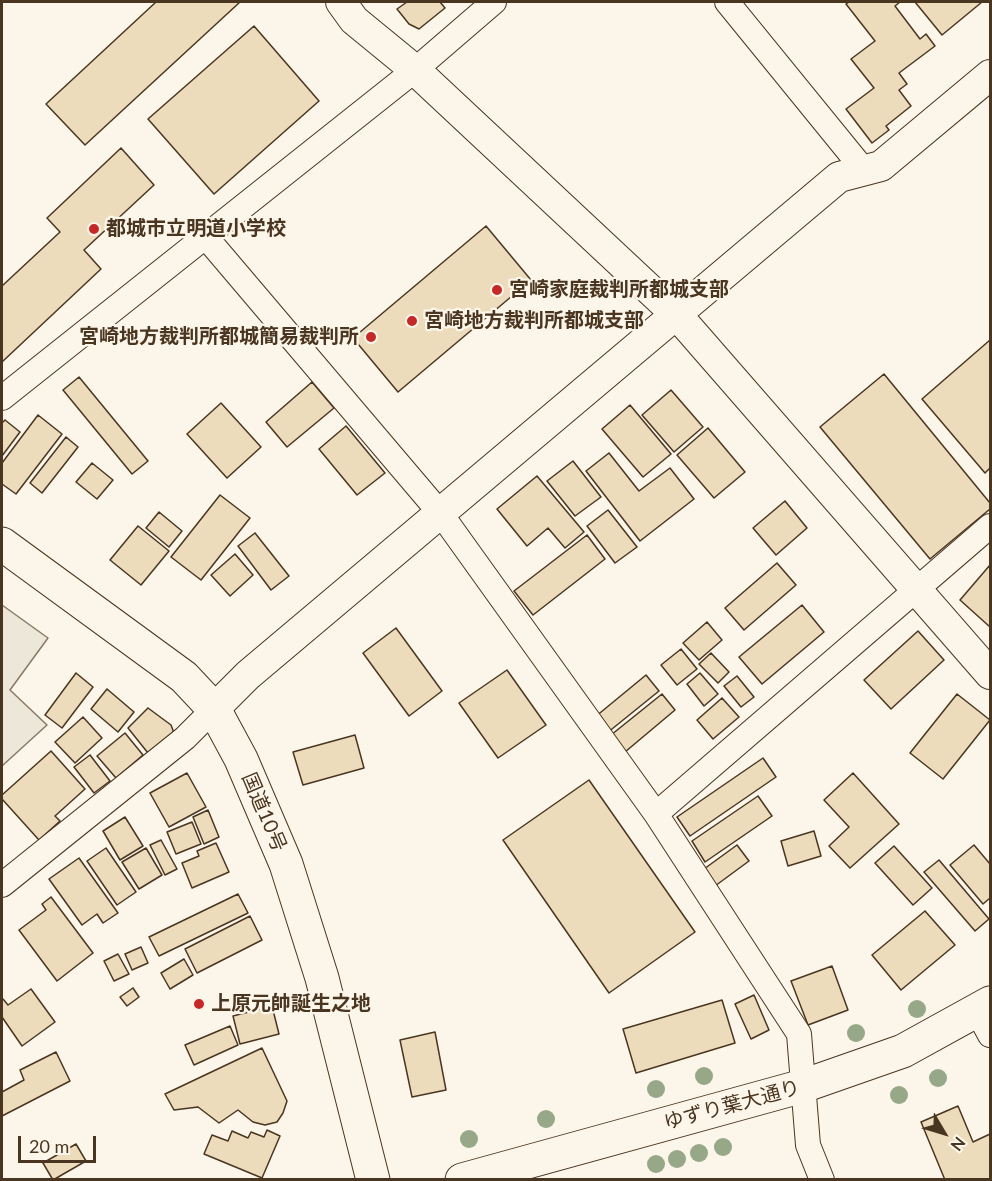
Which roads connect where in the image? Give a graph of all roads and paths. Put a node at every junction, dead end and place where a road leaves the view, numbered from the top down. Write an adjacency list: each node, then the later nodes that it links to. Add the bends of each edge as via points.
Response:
1 (341, 2): 4 (street, via 354,20)
2 (494, 2): 4 (street)
3 (727, 2): 6 (street)
4 (415, 70): 7 (street); 8 (street)
5 (990, 75): 6 (street, via 881,166)
6 (863, 169): 8 (street, via 839,177)
7 (205, 236): 9 (street); 10 (street)
8 (677, 315): 10 (street); 13 (street)
9 (2, 398)
10 (441, 514): 15 (street, via 248,675); 16 (street)
11 (990, 526): 13 (street)
12 (2, 544): 15 (main road, 国道10号, via 184,677)
13 (917, 589): 14 (street); 16 (street)
14 (990, 675)
15 (214, 709): 17 (street, via 185,738); 20 (main road, 国道10号, via 241,759 286,864 322,978)
16 (656, 814): 19 (street, via 799,1034)
17 (2, 885)
18 (986, 1016): 19 (main road, ゆずり葉大通り, via 903,1051)
19 (803, 1086): 21 (main road, ゆずり葉大通り); 22 (street, via 808,1145)
20 (373, 1179)
21 (462, 1179)
22 (822, 1179)

